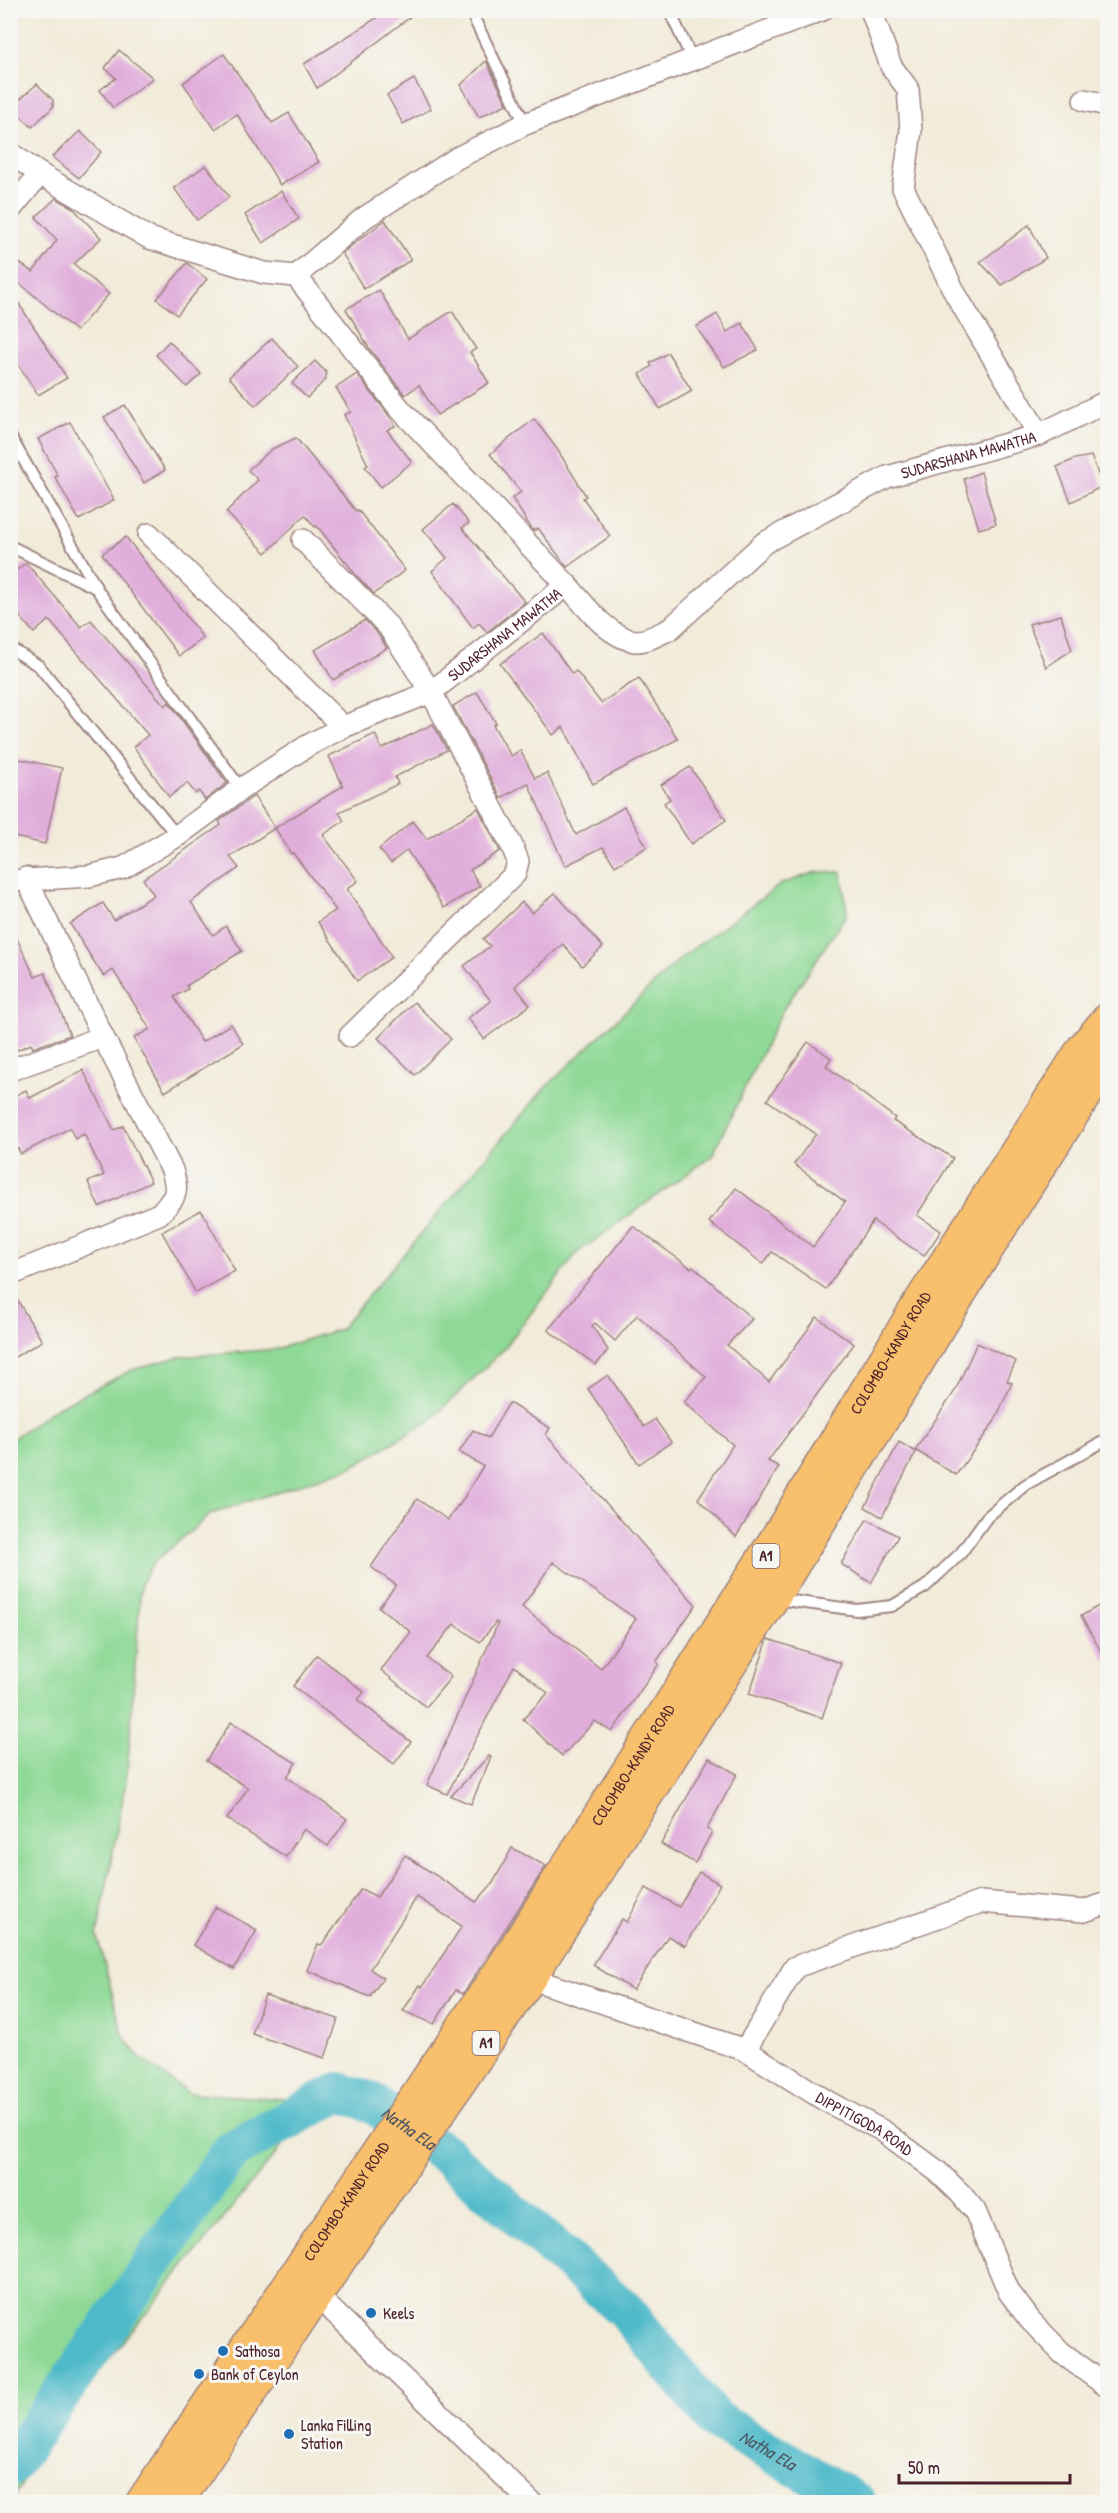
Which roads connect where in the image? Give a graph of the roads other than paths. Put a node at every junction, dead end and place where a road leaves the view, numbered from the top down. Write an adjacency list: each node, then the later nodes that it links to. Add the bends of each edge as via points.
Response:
1 (470, 10): 8 (lane)
2 (669, 10): 5 (lane)
3 (822, 10): 5 (street)
4 (871, 10): 14 (street, via 891,66 908,89 911,130 903,188 956,295)
5 (693, 61): 8 (street)
6 (1084, 100): 7 (street)
7 (1107, 105)
8 (525, 124): 12 (street, via 457,158 364,218)
9 (10, 153): 10 (street)
10 (40, 174): 11 (street); 12 (street, via 148,238 264,273)
11 (10, 210)
12 (296, 276): 19 (street, via 400,409)
13 (1107, 401): 14 (street, SUDARSHANA MAWATHA)
14 (1040, 435): 19 (street, SUDARSHANA MAWATHA, via 886,477 764,543 670,629 652,637 636,641 616,633)
15 (10, 436): 20 (lane)
16 (149, 534): 23 (street)
17 (303, 540): 22 (street, via 388,626)
18 (10, 546): 20 (lane)
19 (567, 585): 22 (street, SUDARSHANA MAWATHA)
20 (96, 588): 24 (lane)
21 (10, 648): 25 (lane, via 39,666)
22 (431, 692): 23 (street, SUDARSHANA MAWATHA); 28 (street, via 512,846 518,861 515,874)
23 (343, 727): 24 (street, SUDARSHANA MAWATHA)
24 (241, 789): 25 (street, SUDARSHANA MAWATHA)
25 (177, 836): 26 (street, SUDARSHANA MAWATHA, via 123,868 89,876)
26 (18, 880): 29 (street)
27 (1107, 1020): 36 (highway, COLOMBO-KANDY ROAD / A1, via 1084,1048 916,1308)
28 (350, 1036)
29 (103, 1037): 31 (street); 32 (street, via 172,1170 177,1188 173,1200 159,1214)
30 (1107, 1064): 34 (highway, COLOMBO-KANDY ROAD / A1, via 1010,1211)
31 (10, 1070)
32 (10, 1275)
33 (1107, 1438): 34 (lane, via 1025,1485 987,1517 961,1553 925,1587 892,1606 857,1610)
34 (772, 1598): 36 (highway, COLOMBO-KANDY ROAD / A1)
35 (1107, 1903): 37 (street, via 1084,1911 981,1902 795,1967)
36 (516, 1973): 37 (street, DIPPITIGODA ROAD); 38 (highway, COLOMBO-KANDY ROAD / A1)
37 (746, 2050): 39 (street, DIPPITIGODA ROAD, via 883,2132 938,2170 975,2211 1009,2292 1030,2320 1062,2353)
38 (306, 2286): 40 (highway, COLOMBO-KANDY ROAD / A1); 41 (highway, COLOMBO-KANDY ROAD / A1); 42 (street)
39 (1107, 2387)
40 (143, 2502)
41 (176, 2502)
42 (531, 2502)

